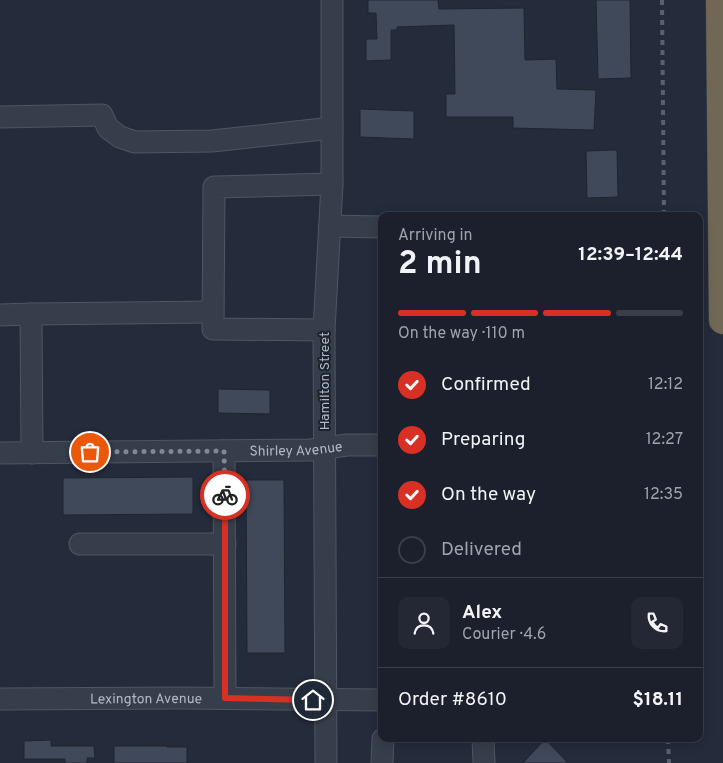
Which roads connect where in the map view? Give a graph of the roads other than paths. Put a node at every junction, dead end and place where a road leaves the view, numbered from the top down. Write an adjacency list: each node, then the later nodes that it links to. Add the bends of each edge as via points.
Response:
1 (332, 0): 4 (street, Hamilton Street)
2 (720, 0): 8 (highway)
3 (0, 117): 4 (street, via 102,115 108,128 135,142 212,141)
4 (332, 128): 5 (street, Hamilton Street)
5 (332, 184): 6 (street, Hamilton Street); 9 (street, via 214,187)
6 (330, 226): 7 (street); 13 (street, Hamilton Street)
7 (378, 227)
8 (723, 230): 12 (highway)
9 (212, 312): 10 (street); 13 (street, via 212,329)
10 (31, 314): 11 (street); 18 (street)
11 (0, 315)
12 (723, 320)
13 (324, 330): 15 (street, Hamilton Street)
14 (378, 445): 15 (street, Shirley Avenue)
15 (324, 448): 16 (street, Shirley Avenue); 23 (street, Hamilton Street)
16 (224, 451): 18 (street, Shirley Avenue); 20 (street)
17 (0, 453): 18 (street, Shirley Avenue)
18 (32, 453)
19 (80, 544): 20 (street)
20 (225, 544): 21 (street)
21 (225, 698): 22 (street, Lexington Avenue); 23 (street, Lexington Avenue)
22 (0, 699)
23 (326, 700): 24 (street, Lexington Avenue); 27 (street, Hamilton Street)
24 (378, 700)
25 (383, 742): 28 (street)
26 (483, 742): 29 (street)
27 (326, 763)
28 (382, 763)
29 (484, 763)

